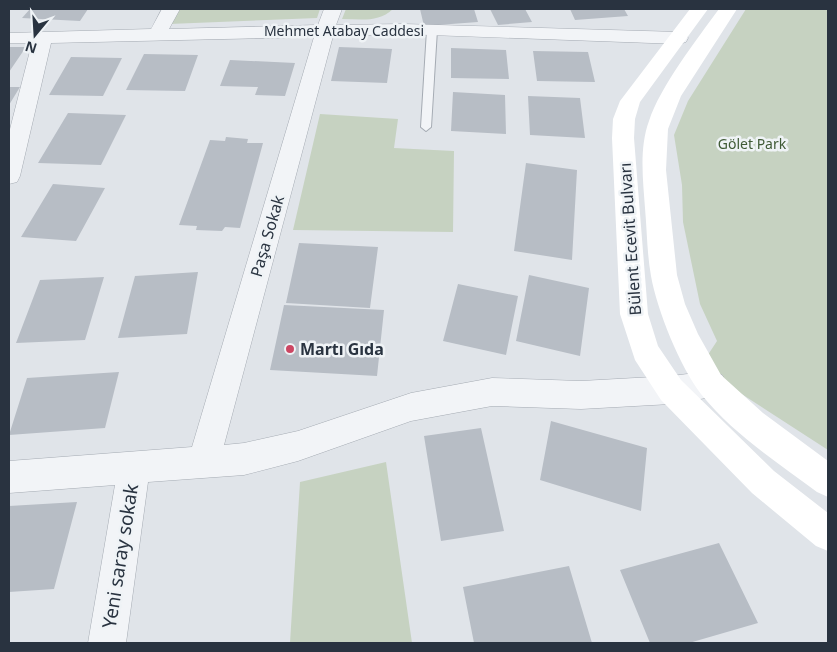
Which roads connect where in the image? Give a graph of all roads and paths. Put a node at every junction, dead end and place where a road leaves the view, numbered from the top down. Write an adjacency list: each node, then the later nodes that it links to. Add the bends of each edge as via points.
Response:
1 (171, 9): 8 (street)
2 (405, 9): 6 (street)
3 (699, 9): 11 (main road, Bülent Ecevit Bulvarı)
4 (728, 9): 12 (main road, Bülent Ecevit Bulvarı)
5 (329, 20): 6 (street, Mehmet Atabay Caddesi); 8 (street, Mehmet Atabay Caddesi); 17 (street, Paşa Sokak)
6 (402, 29): 7 (street, Mehmet Atabay Caddesi)
7 (432, 30): 11 (street, Mehmet Atabay Caddesi); 13 (lane)
8 (157, 35): 10 (street, Mehmet Atabay Caddesi)
9 (9, 38): 10 (street, Mehmet Atabay Caddesi)
10 (43, 38): 14 (street)
11 (679, 38): 12 (main road); 16 (main road, Bülent Ecevit Bulvarı, via 630,101 624,119 623,138 634,314 645,351)
12 (705, 42): 15 (main road, Bülent Ecevit Bulvarı, via 662,114 656,130 655,150 665,280 690,345)
13 (426, 127)
14 (9, 176)
15 (712, 384): 16 (street); 20 (main road, Bülent Ecevit Bulvarı, via 735,408)
16 (671, 390): 17 (street, via 581,395 492,392 412,407 298,446 244,459); 21 (main road, Bülent Ecevit Bulvarı, via 763,482)
17 (203, 463): 18 (street)
18 (134, 469): 19 (street); 22 (street, Yeni saray sokak)
19 (9, 477)
20 (828, 481)
21 (828, 534)
22 (107, 643)

